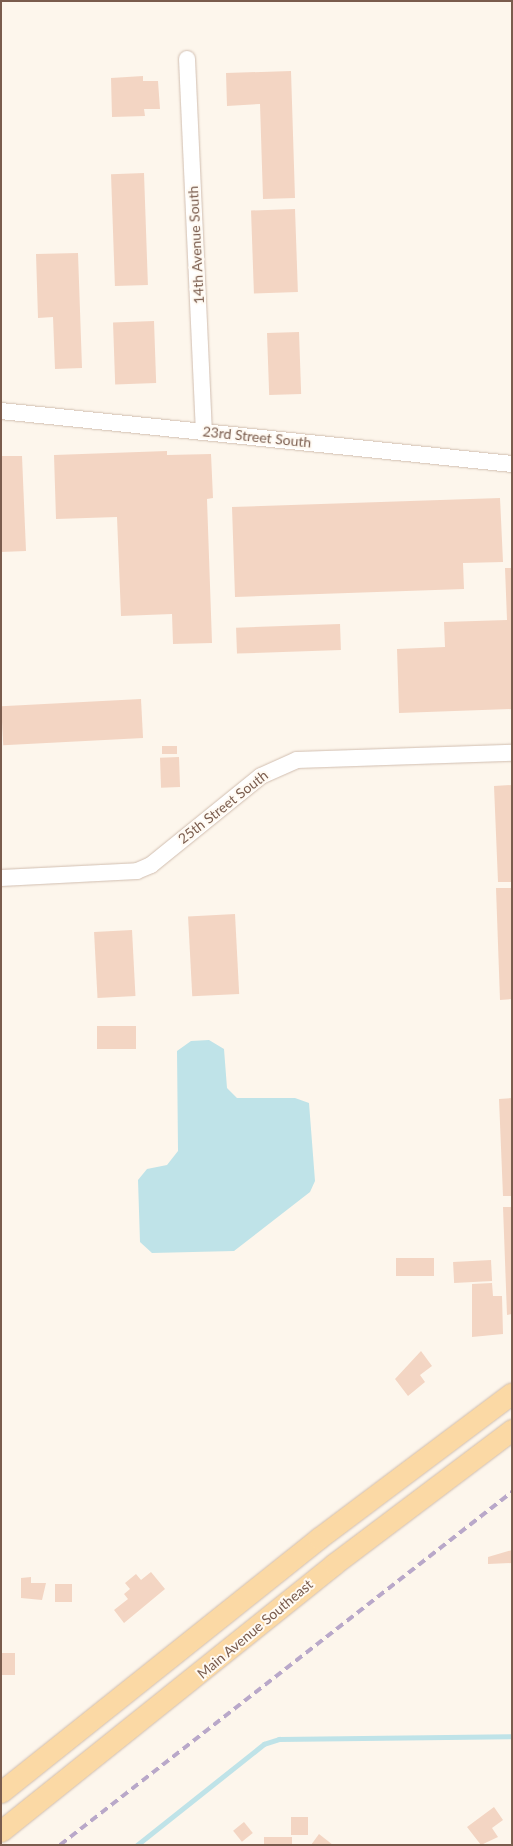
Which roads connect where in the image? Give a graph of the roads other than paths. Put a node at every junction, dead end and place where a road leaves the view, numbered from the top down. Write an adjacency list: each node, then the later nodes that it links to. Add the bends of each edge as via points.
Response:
1 (188, 59): 3 (street, 14th Avenue South)
2 (1, 411): 3 (street, 23rd Street South)
3 (204, 431): 4 (street, 23rd Street South)
4 (512, 464)
5 (512, 753): 6 (street, 25th Street South, via 297,760 261,776 142,869 123,873)
6 (1, 878)
7 (512, 1393): 9 (main road, Main Avenue Southeast, via 320,1538)
8 (512, 1430): 10 (main road, Main Avenue Southeast, via 334,1564)
9 (1, 1792)
10 (4, 1825)

